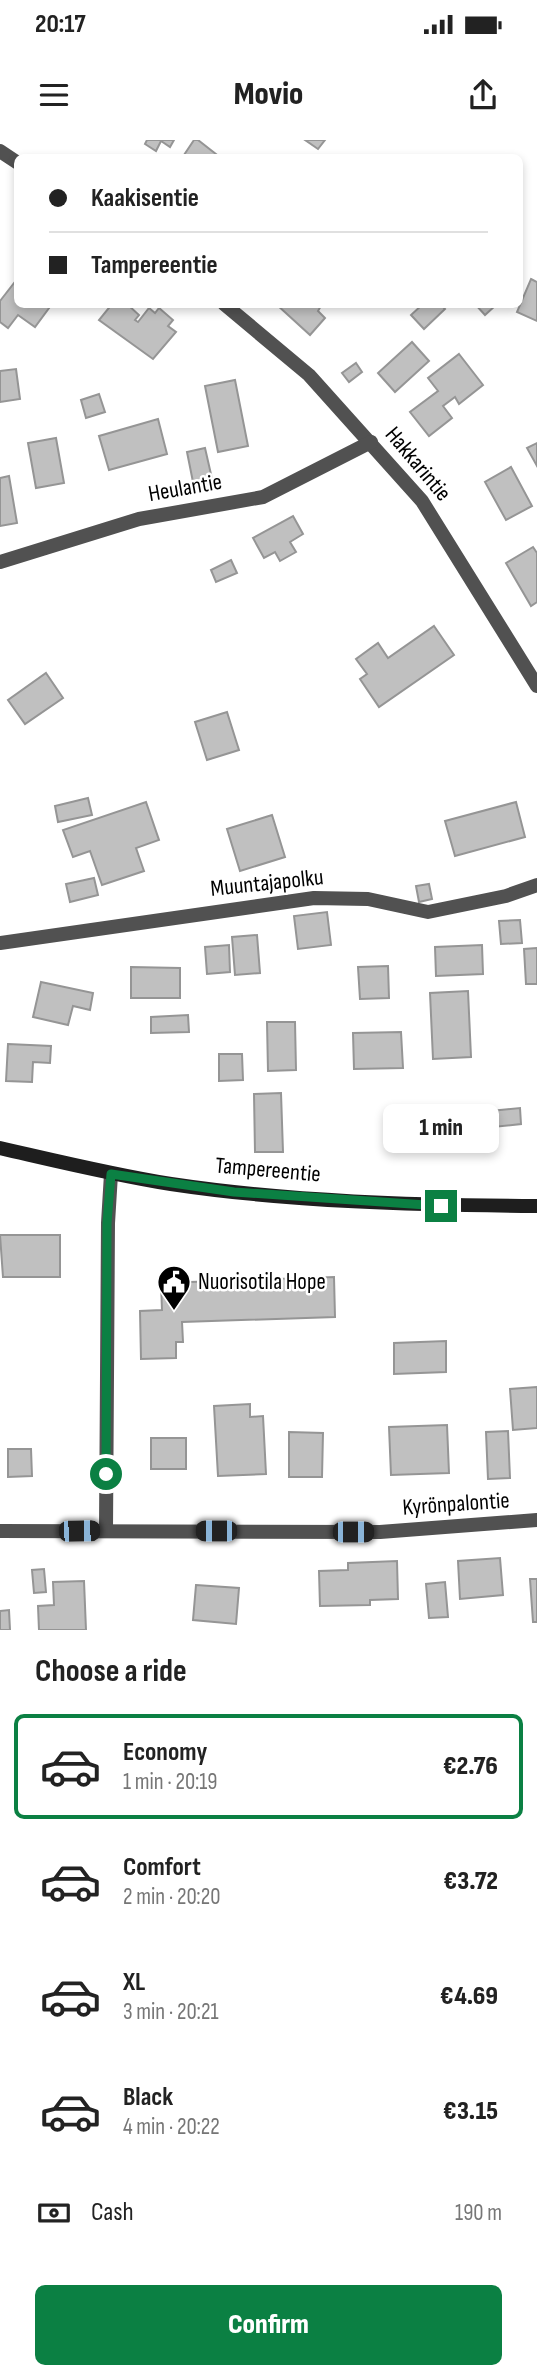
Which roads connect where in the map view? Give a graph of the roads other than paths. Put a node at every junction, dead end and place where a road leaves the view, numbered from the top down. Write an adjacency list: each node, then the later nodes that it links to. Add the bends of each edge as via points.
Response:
1 (229, 308): 2 (street, Hakkarintie, via 309,375)
2 (371, 442): 3 (street, Heulantie, via 263,497 139,519); 4 (street, Hakkarintie, via 440,526)
3 (0, 562)
4 (537, 686)
5 (537, 885): 6 (street, Muuntajapolku, via 428,912 368,899 314,898)
6 (0, 943)
7 (0, 1148): 8 (main road, Tampereentie)
8 (111, 1174): 9 (main road, Tampereentie, via 234,1192 441,1206); 11 (street)
9 (537, 1206)
10 (537, 1520): 11 (street, Kyrönpalontie, via 380,1532)
11 (106, 1530): 12 (street, Kyrönpalontie)
12 (0, 1531)

